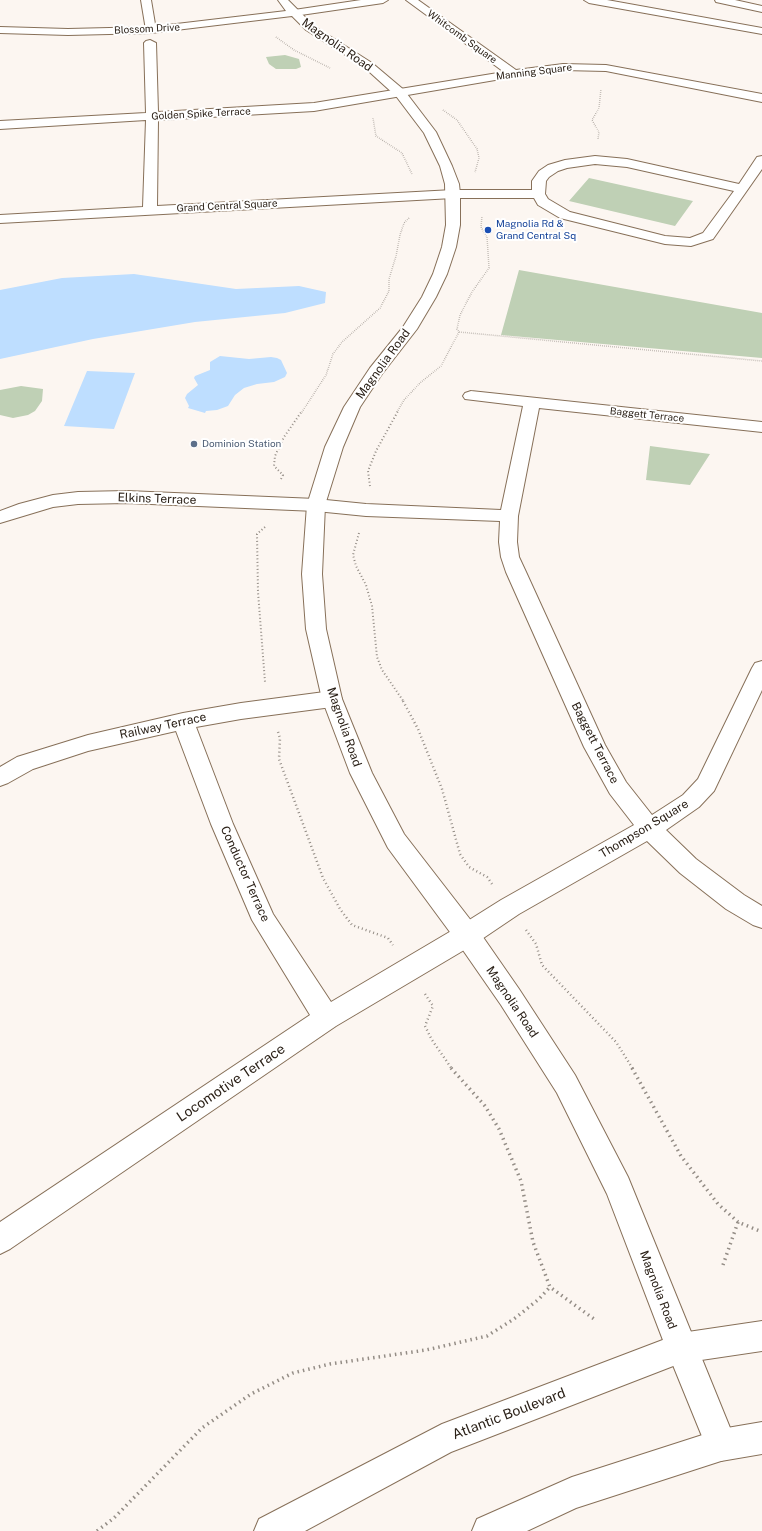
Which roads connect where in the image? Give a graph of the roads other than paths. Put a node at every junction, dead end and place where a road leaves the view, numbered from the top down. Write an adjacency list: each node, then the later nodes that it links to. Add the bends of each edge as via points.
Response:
1 (146, 0): 11 (street)
2 (383, 0): 7 (street, Blossom Drive)
3 (411, 0): 14 (street, Whitcomb Square)
4 (590, 0): 9 (street)
5 (720, 0): 8 (street)
6 (677, 4): 9 (street)
7 (288, 7): 11 (street, Blossom Drive, via 228,22); 15 (street, Magnolia Road, via 316,33 368,65)
8 (762, 9)
9 (665, 14): 12 (street)
10 (0, 30): 11 (street, Blossom Drive)
11 (150, 30)
12 (762, 31)
13 (150, 43): 17 (street)
14 (514, 74): 15 (street, Manning Square); 16 (street, Manning Square, via 549,68 577,67 622,71)
15 (400, 93): 17 (street, Golden Spike Terrace, via 298,109); 21 (street, Magnolia Road, via 430,132 446,166)
16 (761, 97)
17 (152, 116): 18 (street, Golden Spike Terrace); 23 (street)
18 (0, 125)
19 (762, 160): 20 (street)
20 (742, 189): 22 (street, via 627,163 595,160 553,168 538,181); 22 (street, via 708,236 700,240 678,242 565,215 543,202)
21 (453, 194): 22 (street); 23 (street, Grand Central Square); 28 (street, Magnolia Road, via 453,225 440,274 409,328 352,407 334,447)
22 (538, 194)
23 (150, 210): 24 (street, Grand Central Square)
24 (0, 219)
25 (471, 396): 26 (street, Baggett Terrace)
26 (532, 402): 27 (street, Baggett Terrace); 29 (street, Baggett Terrace)
27 (762, 428)
28 (316, 505): 29 (street, via 366,510); 30 (street, Elkins Terrace, via 127,497 78,498 25,508); 32 (street, Magnolia Road, via 312,574 316,629)
29 (509, 516): 35 (street, Baggett Terrace, via 508,542 516,572 595,747 618,788)
30 (0, 517)
31 (762, 668): 35 (street, Thompson Square, via 706,785 692,801)
32 (332, 700): 33 (street, Railway Terrace); 37 (street, Magnolia Road, via 361,773 396,841)
33 (183, 721): 34 (street, Railway Terrace, via 88,743 25,763); 38 (street, Conductor Terrace, via 222,824 264,920)
34 (0, 777)
35 (649, 828): 36 (street, Baggett Terrace, via 688,866 735,902); 37 (street, Thompson Square, via 510,907)
36 (762, 918)
37 (467, 935): 38 (street, Locomotive Terrace); 41 (street, Magnolia Road, via 566,1084 618,1187)
38 (327, 1018): 39 (street, Locomotive Terrace)
39 (0, 1240)
40 (762, 1336): 41 (street, Atlantic Boulevard)
41 (681, 1348): 43 (street, Magnolia Road); 44 (street, Atlantic Boulevard, via 442,1440)
42 (762, 1438): 43 (street)
43 (721, 1445): 45 (street, via 572,1493)
44 (271, 1531)
45 (489, 1531)

